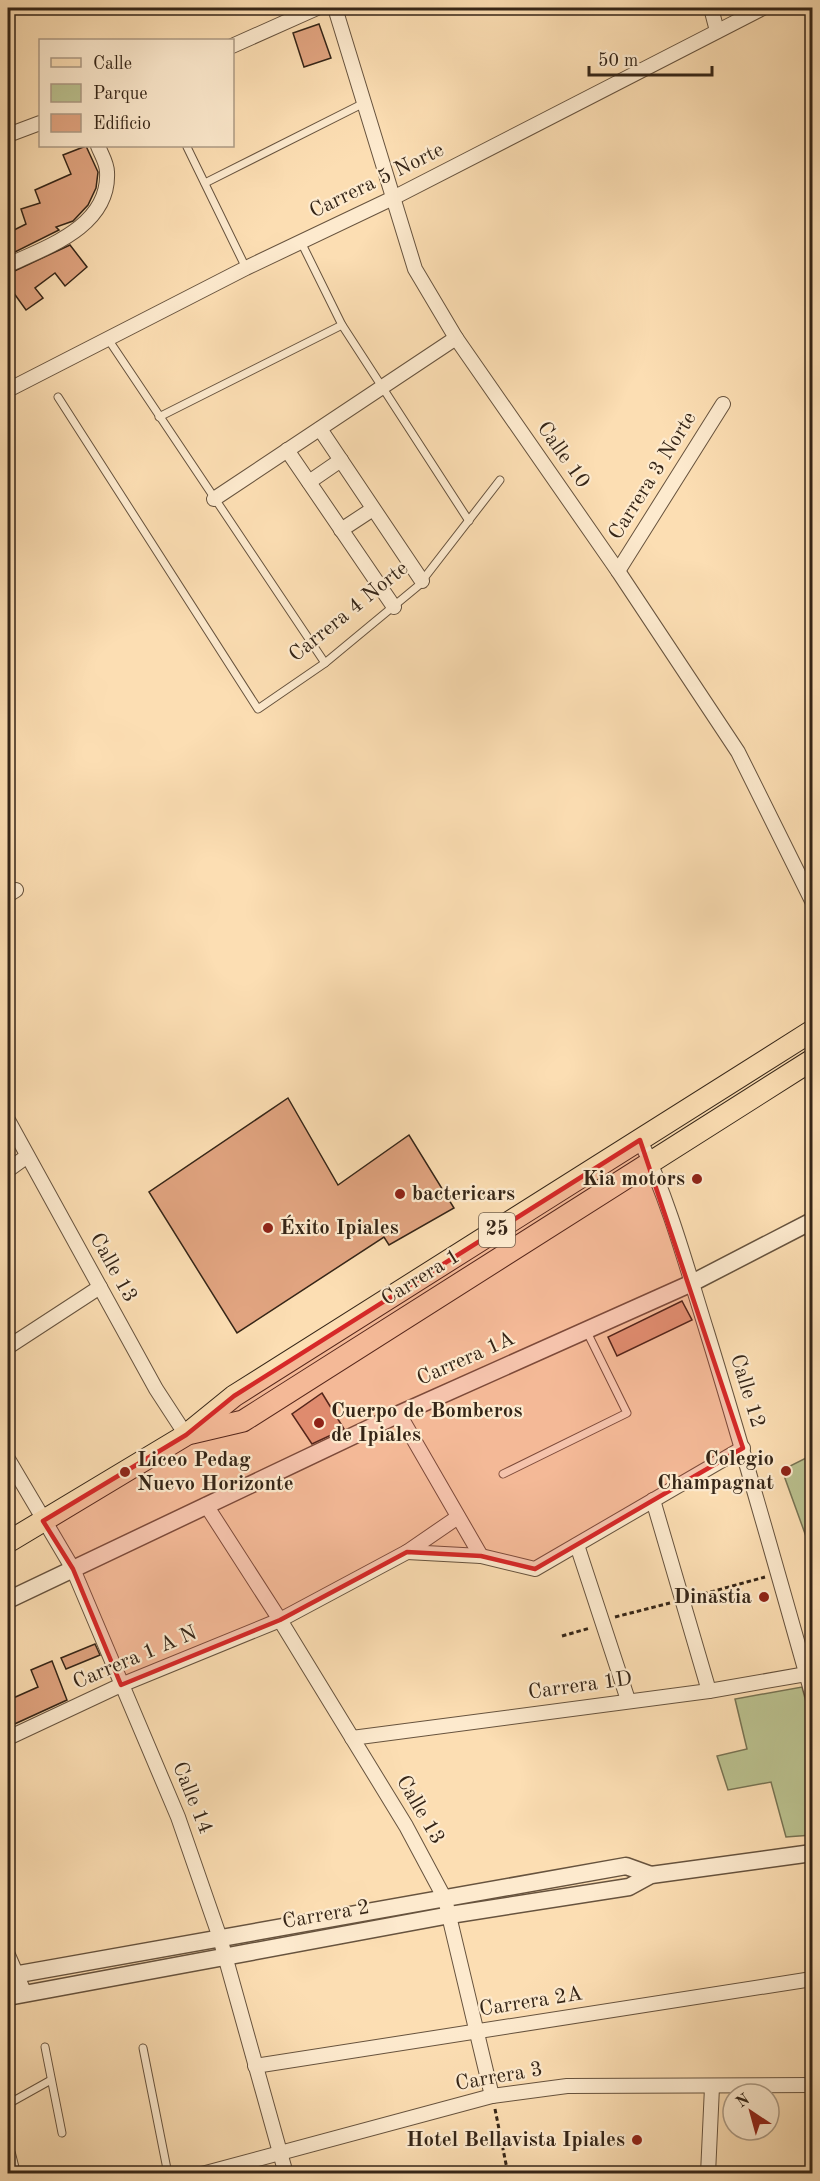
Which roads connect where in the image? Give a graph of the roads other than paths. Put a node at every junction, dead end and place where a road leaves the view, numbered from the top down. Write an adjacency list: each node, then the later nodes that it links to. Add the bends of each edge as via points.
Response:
1 (317, 8): 6 (street)
2 (335, 8): 7 (street, Calle 10)
3 (711, 8): 5 (street)
4 (763, 8): 5 (street, Carrera 5 Norte)
5 (717, 31): 13 (street, Carrera 5 Norte)
6 (234, 45)
7 (366, 102): 12 (lane); 13 (street, Calle 10)
8 (39, 123): 9 (street)
9 (8, 135)
10 (98, 147): 15 (street, via 108,170 106,186 89,220 74,232)
11 (187, 147): 12 (lane)
12 (205, 183): 16 (lane)
13 (393, 198): 14 (street, Carrera 5 Norte); 18 (street, Calle 10, via 415,269)
14 (301, 242): 16 (street, Carrera 5 Norte); 17 (lane)
15 (8, 265)
16 (246, 268): 19 (street, Carrera 5 Norte)
17 (342, 325): 20 (lane); 24 (lane)
18 (456, 338): 20 (street); 34 (street, Calle 10)
19 (108, 339): 21 (street, Carrera 5 Norte); 24 (lane)
20 (382, 387): 25 (street); 32 (lane)
21 (8, 390)
22 (58, 397): 37 (lane, Carrera 4 Norte, via 258,709)
23 (723, 404): 34 (street, Carrera 3 Norte)
24 (159, 417): 30 (lane)
25 (320, 429): 26 (street); 27 (street)
26 (287, 450): 29 (street); 30 (street)
27 (341, 460): 29 (street); 31 (street)
28 (500, 480): 32 (lane, Carrera 4 Norte)
29 (309, 482): 33 (street)
30 (214, 499): 37 (lane)
31 (374, 509): 33 (street); 35 (street)
32 (469, 521): 35 (lane, Carrera 4 Norte)
33 (341, 530): 36 (street)
34 (618, 571): 38 (street, Calle 10, via 738,752)
35 (423, 581): 36 (lane, Carrera 4 Norte)
36 (393, 607): 37 (lane, Carrera 4 Norte)
37 (325, 663)
38 (813, 901)
39 (813, 1031): 42 (main road, Carrera 1 / 25)
40 (813, 1060): 44 (main road, Carrera 1 / 25)
41 (8, 1120): 43 (street, Calle 13)
42 (640, 1140): 44 (street, Calle 12); 49 (main road, Carrera 1 / 25)
43 (26, 1157): 45 (street); 48 (street, Calle 13)
44 (651, 1163): 47 (street, Calle 12); 52 (main road, Carrera 1 / 25)
45 (8, 1170)
46 (813, 1221): 47 (street, Carrera 1A)
47 (692, 1283): 50 (street, Carrera 1A); 55 (street, Calle 12)
48 (100, 1287): 51 (street); 54 (street, Calle 13)
49 (344, 1326): 52 (main road); 54 (main road, Carrera 1 / 25, via 234,1396)
50 (586, 1330): 53 (street, Carrera 1A); 57 (lane, via 627,1413)
51 (8, 1347)
52 (358, 1348): 54 (main road, Carrera 1 / 25, via 243,1421)
53 (399, 1414): 59 (street, Carrera 1A); 60 (street)
54 (186, 1435): 61 (main road, Carrera 1 / 25)
55 (743, 1448): 58 (street); 69 (street, Calle 12)
56 (8, 1460): 61 (street, Calle 14)
57 (503, 1474)
58 (652, 1500): 63 (street); 71 (street)
59 (206, 1505): 66 (street, Carrera 1A); 68 (street, Calle 13)
60 (458, 1517): 64 (street, Carrera 1 A N); 65 (street)
61 (43, 1521): 62 (main road, Carrera 1 / 25); 66 (street, Calle 14)
62 (8, 1542)
63 (577, 1545): 65 (street, via 535,1569); 73 (street)
64 (407, 1552): 65 (street); 68 (street, Carrera 1 A N)
65 (481, 1556)
66 (73, 1569): 67 (street, Carrera 1A); 70 (street, Calle 14)
67 (8, 1600)
68 (280, 1620): 70 (street, Carrera 1 A N); 75 (street, Calle 13)
69 (810, 1674): 71 (street, Carrera 1D); 72 (street, Calle 12)
70 (121, 1685): 74 (street, Carrera 1 A N); 80 (street, Calle 14, via 178,1817)
71 (709, 1691): 73 (street, Carrera 1D)
72 (813, 1694)
73 (628, 1700): 75 (street, Carrera 1D)
74 (8, 1738)
75 (352, 1738): 78 (street, Calle 13)
76 (813, 1852): 77 (street, Carrera 2)
77 (651, 1875): 78 (street, Carrera 2, via 626,1866); 79 (street, Carrera 2, via 629,1887)
78 (445, 1899): 79 (street, Calle 13); 80 (street, Carrera 2)
79 (450, 1916): 82 (street, Carrera 2); 87 (street, Calle 13)
80 (220, 1938): 82 (street, Calle 14); 83 (street, Carrera 2)
81 (8, 1955): 83 (street)
82 (226, 1957): 85 (street, Carrera 2); 90 (street, Calle 14)
83 (12, 1975): 85 (street)
84 (813, 1979): 87 (street, Carrera 2A)
85 (25, 1994): 86 (street, Carrera 2)
86 (8, 1997)
87 (477, 2032): 90 (street, Carrera 2A); 94 (street, Calle 13)
88 (45, 2047): 91 (lane)
89 (142, 2048): 100 (lane)
90 (255, 2066): 97 (street, Calle 14)
91 (51, 2080): 95 (lane); 96 (lane)
92 (813, 2085): 93 (street, Carrera 3)
93 (712, 2087): 94 (street, Carrera 3, via 567,2086); 103 (street)
94 (492, 2096): 97 (street, Carrera 3)
95 (8, 2104)
96 (62, 2133)
97 (280, 2153): 101 (street, Carrera 3); 102 (street, Calle 14)
98 (8, 2154): 99 (street)
99 (12, 2174)
100 (168, 2174)
101 (202, 2174)
102 (286, 2174)
103 (708, 2174)

